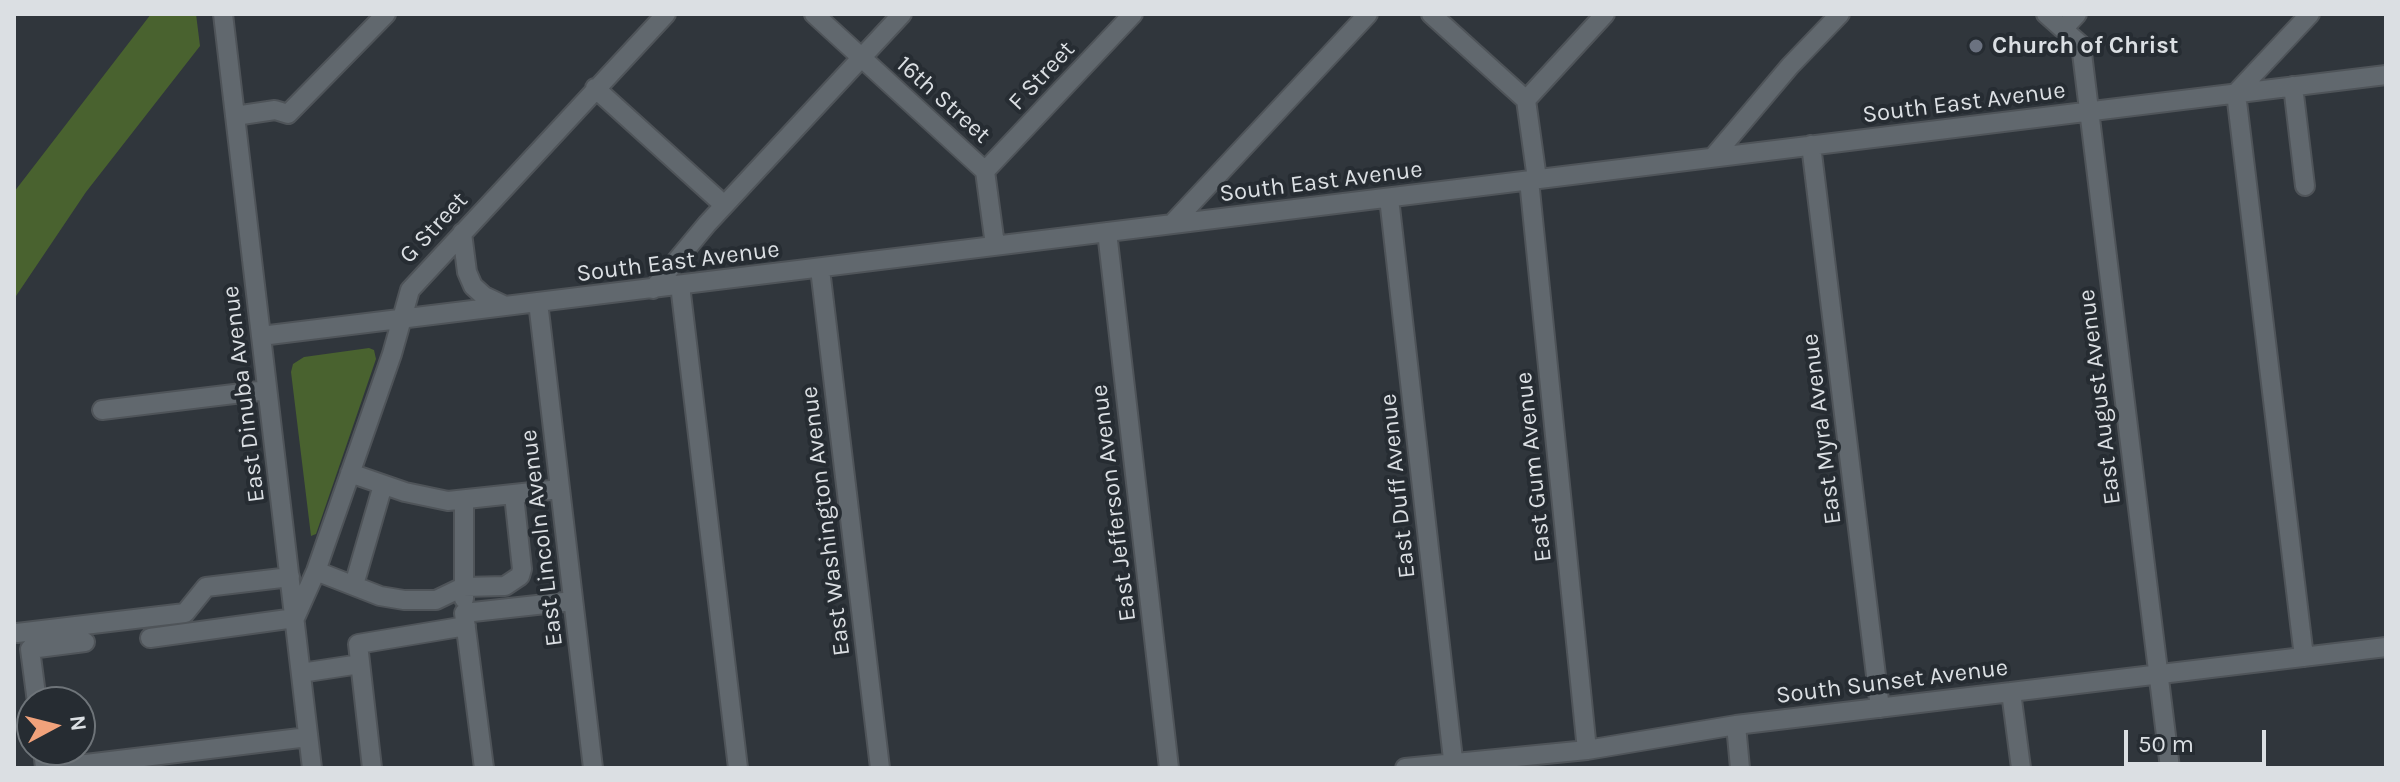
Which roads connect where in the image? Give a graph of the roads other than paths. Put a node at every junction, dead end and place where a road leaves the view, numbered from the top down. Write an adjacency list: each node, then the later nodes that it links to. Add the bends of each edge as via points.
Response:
1 (223, 14): 22 (street, East Dinuba Avenue)
2 (386, 14): 22 (street, via 288,114 275,110)
3 (666, 14): 18 (street, G Street)
4 (814, 14): 15 (street, 16th Street)
5 (902, 14): 15 (street)
6 (1133, 14): 25 (street, F Street)
7 (1368, 14): 30 (street)
8 (1431, 14): 20 (street)
9 (1605, 14): 20 (street)
10 (1840, 14): 24 (street)
11 (2046, 14): 14 (street, East August Avenue)
12 (2077, 14): 14 (street)
13 (2310, 14): 19 (street)
14 (2063, 29): 21 (street, East August Avenue, via 2081,45)
15 (862, 59): 25 (street, 16th Street); 29 (street)
16 (2386, 75): 17 (street, South East Avenue)
17 (2293, 86): 19 (street, South East Avenue); 27 (street)
18 (595, 88): 29 (street); 32 (street, G Street)
19 (2236, 93): 21 (street, South East Avenue); 59 (street)
20 (1526, 100): 26 (street, East Gum Avenue)
21 (2089, 112): 23 (street, South East Avenue); 62 (street, East August Avenue)
22 (235, 116): 40 (street, East Dinuba Avenue)
23 (1811, 145): 24 (street, South East Avenue); 65 (street, East Myra Avenue)
24 (1714, 156): 26 (street, South East Avenue)
25 (985, 171): 33 (street, 16th Street)
26 (1533, 180): 28 (street, South East Avenue); 68 (street, East Gum Avenue)
27 (2305, 186)
28 (1389, 198): 30 (street, South East Avenue); 69 (street, East Duff Avenue)
29 (724, 205): 36 (street)
30 (1172, 224): 31 (street, South East Avenue)
31 (1107, 232): 33 (street, South East Avenue); 77 (street, East Jefferson Avenue)
32 (462, 233): 38 (street, via 473,286); 39 (street, G Street, via 410,290)
33 (995, 245): 34 (street, South East Avenue)
34 (820, 269): 35 (street, South East Avenue); 76 (street, East Washington Avenue)
35 (680, 285): 36 (street, South East Avenue); 75 (street)
36 (653, 289): 37 (street, South East Avenue)
37 (538, 302): 38 (street, South East Avenue); 45 (street, East Lincoln Avenue)
38 (506, 306): 39 (street, South East Avenue)
39 (401, 318): 40 (street, South East Avenue); 43 (street, G Street)
40 (261, 336): 41 (street, East Dinuba Avenue)
41 (267, 390): 42 (street); 49 (street, East Dinuba Avenue)
42 (102, 410)
43 (350, 473): 44 (street); 48 (street, G Street)
44 (383, 485): 47 (street); 50 (street)
45 (560, 489): 46 (street); 52 (street, East Lincoln Avenue)
46 (514, 495): 47 (street); 51 (street, via 520,576 505,586)
47 (464, 501): 51 (street)
48 (316, 571): 50 (street); 53 (street, G Street)
49 (290, 577): 53 (street, East Dinuba Avenue); 55 (street, via 206,587 185,613)
50 (354, 585): 51 (street, via 404,600 436,600)
51 (463, 587): 54 (street)
52 (573, 601): 54 (street); 74 (street, East Lincoln Avenue)
53 (295, 618): 56 (street); 61 (street, East Dinuba Avenue)
54 (465, 620): 60 (street, via 358,644); 73 (street)
55 (17, 633)
56 (150, 638)
57 (85, 642): 63 (street, via 30,649)
58 (2386, 647): 59 (street, South Sunset Avenue)
59 (2304, 657): 62 (street, South Sunset Avenue)
60 (360, 664): 61 (street); 72 (street)
61 (301, 673): 67 (street, East Dinuba Avenue)
62 (2158, 676): 64 (street, South Sunset Avenue); 81 (street, East August Avenue)
63 (35, 686)
64 (2011, 692): 65 (street, South Sunset Avenue); 80 (street)
65 (1880, 708): 66 (street, South Sunset Avenue)
66 (1736, 725): 68 (street, South Sunset Avenue); 79 (street)
67 (308, 737): 70 (street); 71 (street, East Dinuba Avenue)
68 (1587, 750): 69 (street, South Sunset Avenue)
69 (1454, 766): 78 (street, South Sunset Avenue)
70 (53, 768)
71 (312, 768)
72 (372, 768)
73 (484, 768)
74 (593, 768)
75 (738, 768)
76 (880, 768)
77 (1169, 768)
78 (1405, 768)
79 (1740, 768)
80 (2021, 768)
81 (2170, 768)

